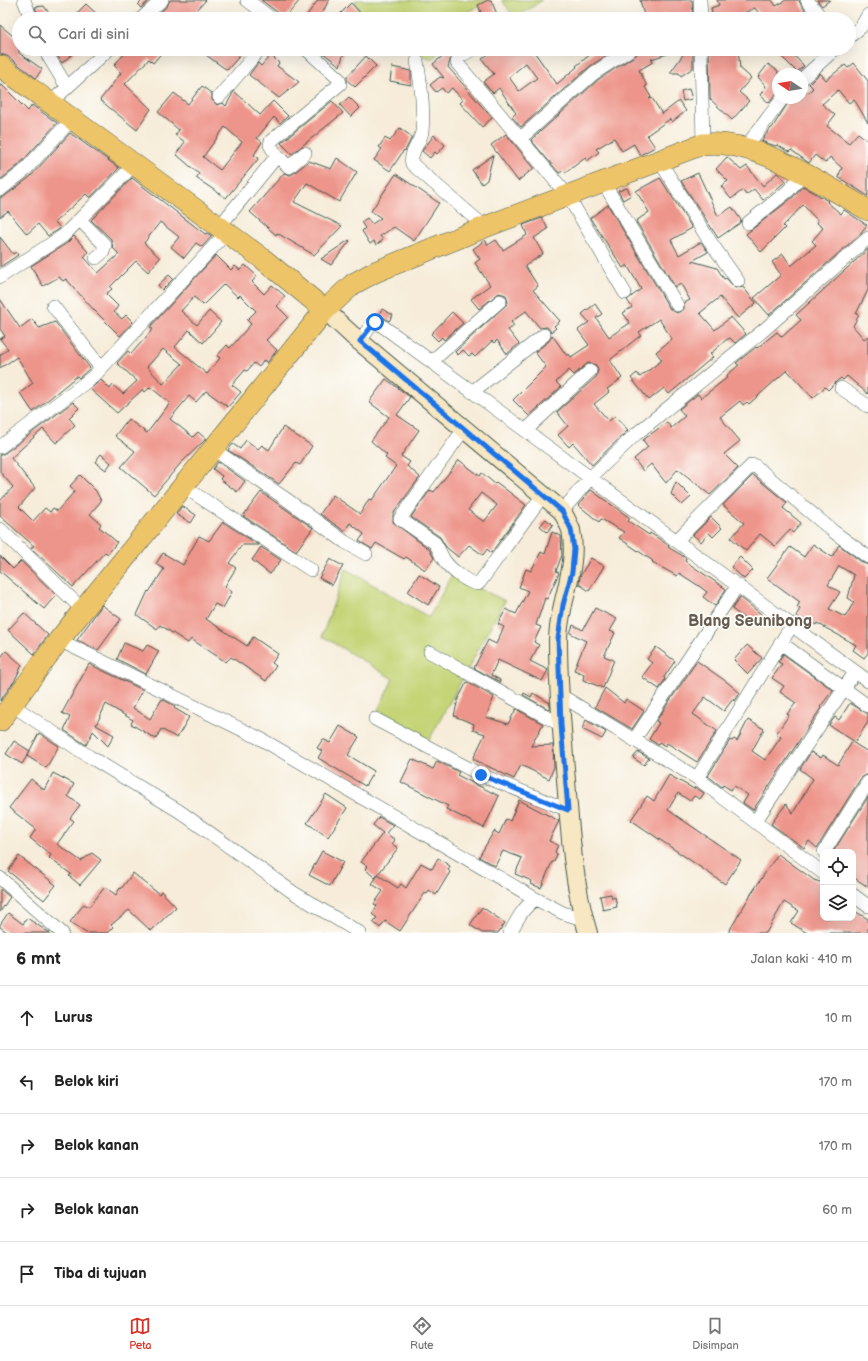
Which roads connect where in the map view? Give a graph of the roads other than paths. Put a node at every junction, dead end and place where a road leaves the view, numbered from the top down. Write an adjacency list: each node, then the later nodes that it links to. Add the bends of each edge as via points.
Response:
1 (24, 0): 6 (street)
2 (162, 0): 7 (street)
3 (247, 0): 8 (street)
4 (700, 0): 9 (street)
5 (807, 0): 10 (street)
6 (28, 12)
7 (149, 12)
8 (263, 12)
9 (701, 12)
10 (816, 12)
11 (868, 15): 12 (street)
12 (856, 31)
13 (48, 56): 24 (street)
14 (101, 56): 24 (street)
15 (254, 56): 25 (street)
16 (314, 56): 33 (street, via 339,79 340,84 271,141 270,144)
17 (461, 56): 29 (street, via 457,63)
18 (620, 56): 29 (street, via 594,73)
19 (701, 56): 30 (street)
20 (827, 56): 23 (street)
21 (417, 61): 43 (street, via 422,132 411,158 412,164)
22 (0, 66): 26 (highway)
23 (808, 73)
24 (67, 87): 26 (street)
25 (219, 97)
26 (50, 103): 28 (highway)
27 (778, 104): 31 (street)
28 (72, 119): 35 (highway); 38 (street, via 24,171)
29 (521, 138): 39 (street)
30 (703, 144): 31 (highway, via 728,144); 34 (highway)
31 (745, 148): 36 (highway)
32 (305, 153): 33 (street, via 289,167)
33 (277, 156): 44 (street)
34 (659, 160): 37 (highway); 48 (street)
35 (134, 165): 41 (street); 44 (highway)
36 (803, 174): 40 (highway); 42 (street, via 788,191)
37 (603, 182): 39 (highway); 51 (street)
38 (0, 190)
39 (568, 196): 43 (highway); 49 (street)
40 (868, 210)
41 (80, 220): 46 (street, via 105,245 103,252); 47 (street, via 63,236)
42 (748, 223)
43 (485, 227): 53 (highway, via 375,272 353,284)
44 (223, 230): 53 (highway, via 264,259); 56 (street)
45 (868, 238): 65 (street, via 765,329 636,434)
46 (96, 258)
47 (1, 275)
48 (738, 281)
49 (624, 292)
50 (500, 301): 55 (street)
51 (677, 305)
52 (53, 306): 56 (street)
53 (344, 327): 55 (street, via 377,322); 61 (main road); 64 (highway)
54 (544, 335): 59 (street)
55 (431, 362): 59 (street)
56 (101, 368): 63 (street)
57 (590, 371): 62 (street)
58 (841, 388): 60 (street)
59 (472, 392): 62 (street)
60 (868, 406)
61 (464, 429): 67 (main road); 67 (street, via 400,519 434,543 444,560 455,571 472,583 478,584)
62 (526, 430): 65 (street)
63 (0, 447)
64 (213, 449): 66 (highway); 71 (street)
65 (591, 477): 68 (street); 70 (street)
66 (183, 486): 73 (street); 75 (highway)
67 (543, 495): 68 (main road)
68 (562, 511): 83 (main road, via 571,529 574,549 572,572 563,605 558,639)
69 (0, 529): 75 (street)
70 (677, 540): 72 (street, via 754,465); 74 (street)
71 (366, 554)
72 (868, 557)
73 (311, 570)
74 (738, 585): 76 (street); 88 (street)
75 (84, 610): 77 (highway)
76 (792, 625): 78 (street); 80 (street)
77 (58, 640): 85 (highway); 97 (street, via 261,739)
78 (781, 643): 82 (street); 89 (street)
79 (430, 652): 87 (street)
80 (855, 672): 81 (street); 82 (street)
81 (868, 681)
82 (844, 688): 84 (street); 92 (street)
83 (560, 695): 87 (main road); 88 (street)
84 (868, 706)
85 (6, 713): 101 (street, via 90,757 179,811 294,893)
86 (375, 719): 91 (street, via 481,775)
87 (561, 725): 91 (main road)
88 (634, 740): 89 (street)
89 (697, 778): 92 (street)
90 (868, 782): 93 (street)
91 (568, 810): 99 (main road, via 572,864)
92 (755, 822): 94 (street)
93 (826, 849)
94 (819, 870)
95 (0, 878): 100 (street)
96 (856, 897): 98 (street)
97 (536, 899): 99 (street); 102 (street, via 529,903 518,917)
98 (868, 906)
99 (586, 926)
100 (62, 933)
101 (360, 933)
102 (510, 933)

